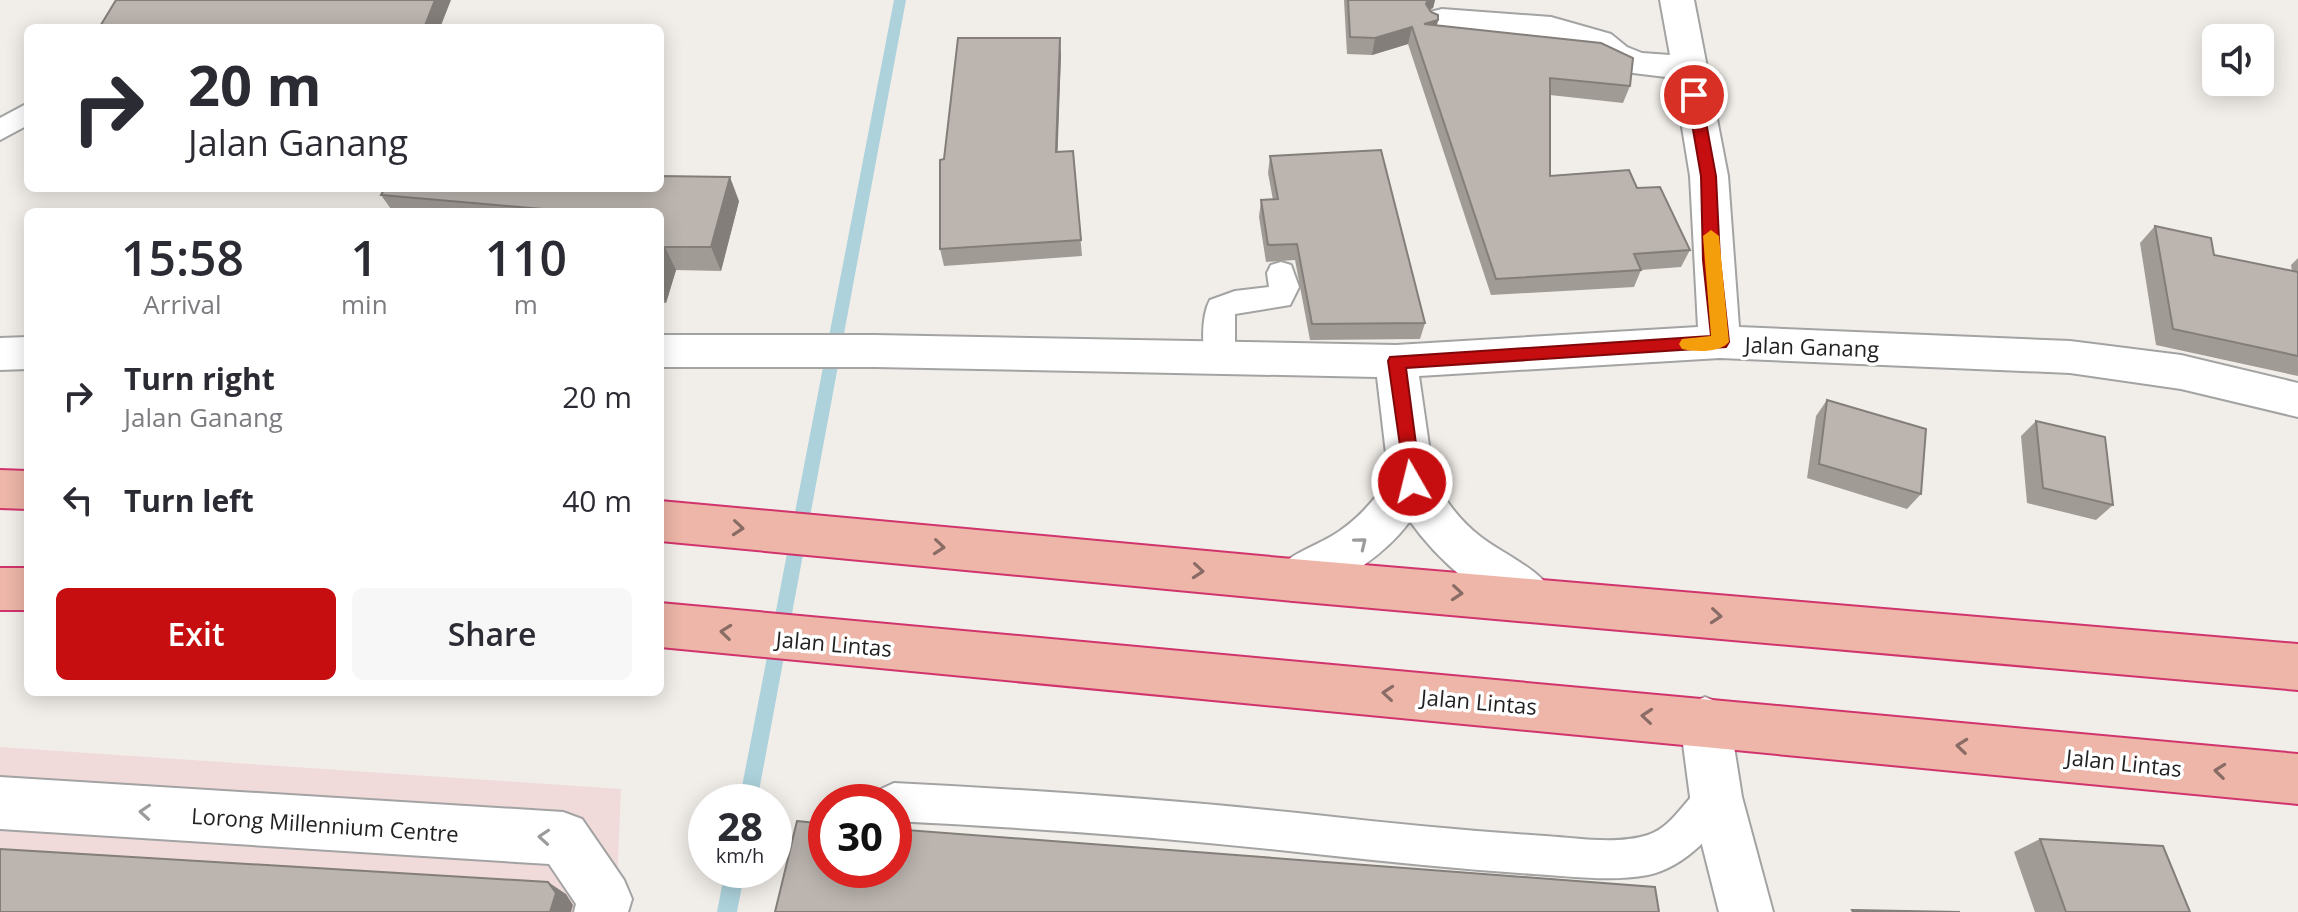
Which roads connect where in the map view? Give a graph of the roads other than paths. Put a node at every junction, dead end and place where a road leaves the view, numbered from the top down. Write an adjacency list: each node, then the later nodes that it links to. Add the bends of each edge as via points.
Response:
1 (1677, 0): 3 (street)
2 (1442, 20): 3 (street, via 1551,28 1599,42 1637,64)
3 (1689, 68): 7 (street, via 1709,176)
4 (24, 115): 5 (lane)
5 (0, 131)
6 (1281, 273): 11 (lane, via 1280,297 1220,308)
7 (1720, 342): 12 (street, Jalan Ganang); 13 (street, Jalan Ganang, via 2070,357 2181,372)
8 (664, 351): 11 (street, Jalan Ganang)
9 (24, 353): 10 (street)
10 (0, 354)
11 (1220, 359): 12 (street, Jalan Ganang)
12 (1396, 361): 14 (street)
13 (2298, 400)
14 (1412, 482): 18 (street, one-way to 14, via 1357,548 1396,508); 21 (street, via 1443,532)
15 (0, 489): 16 (highway)
16 (24, 490)
17 (664, 521): 18 (highway, one-way to 18)
18 (1293, 580): 21 (highway, one-way to 21)
19 (0, 589): 20 (highway)
20 (24, 589)
21 (1533, 599): 23 (highway, one-way to 23)
22 (667, 626): 24 (highway, Jalan Lintas, one-way to 22)
23 (2298, 667)
24 (1705, 721): 25 (highway, Jalan Lintas, one-way to 24); 26 (street)
25 (2298, 779)
26 (1716, 797): 28 (lane, via 1679,840 1649,855 1606,859); 30 (street)
27 (0, 803): 29 (street, Lorong Millennium Centre, one-way to 27, via 605,899 563,838)
28 (912, 803)
29 (601, 912)
30 (1746, 912)

